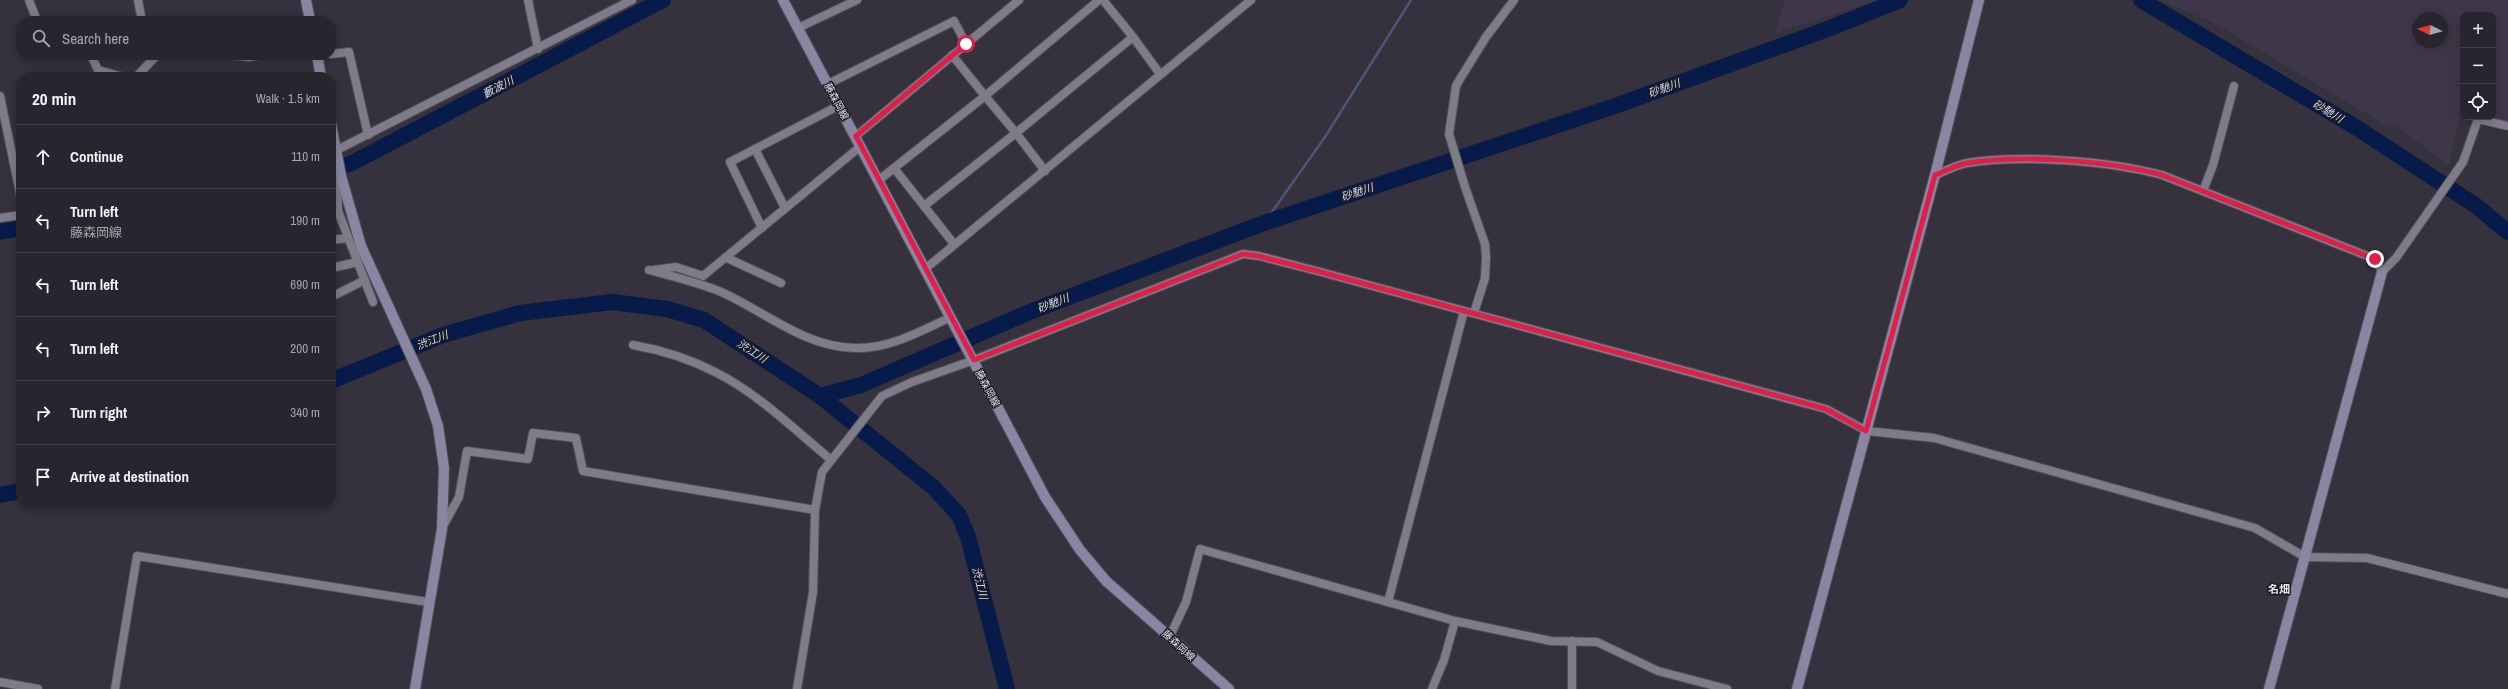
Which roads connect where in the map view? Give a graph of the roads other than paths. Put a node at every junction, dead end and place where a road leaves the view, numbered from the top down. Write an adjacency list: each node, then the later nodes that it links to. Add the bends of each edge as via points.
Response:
1 (29, 0): 14 (street)
2 (138, 0): 15 (street)
3 (306, 0): 16 (street)
4 (528, 0): 20 (street)
5 (632, 0): 20 (street)
6 (857, 0): 17 (street)
7 (1019, 0): 19 (street)
8 (1099, 0): 33 (street)
9 (1103, 0): 18 (street)
10 (1251, 0): 29 (street)
11 (1514, 0): 68 (street, via 1486,37 1456,86 1449,134 1464,187 1485,244 1485,278)
12 (1979, 0): 46 (street)
13 (785, 1): 17 (street, 藤森岡線)
14 (35, 16)
15 (141, 16)
16 (309, 16)
17 (798, 28): 30 (street, 藤森岡線)
18 (1133, 37): 29 (street); 36 (street)
19 (966, 44): 22 (street); 30 (street, via 954,21)
20 (538, 49): 37 (street)
21 (336, 53): 37 (street, via 349,52)
22 (952, 55): 33 (street); 38 (street)
23 (93, 60): 26 (street, via 98,70)
24 (152, 60): 27 (street)
25 (321, 60): 28 (street)
26 (105, 72)
27 (141, 72)
28 (321, 72)
29 (1160, 74): 44 (street)
30 (828, 84): 34 (street, 藤森岡線)
31 (2234, 86): 49 (street, via 2213,165)
32 (0, 96): 45 (street)
33 (985, 96): 36 (street); 43 (street)
34 (840, 105): 38 (street, 藤森岡線); 40 (street)
35 (2508, 126): 62 (street, via 2478,119 2463,162 2396,258)
36 (1016, 133): 44 (street); 50 (street)
37 (368, 135): 41 (street)
38 (856, 136): 39 (street, 藤森岡線)
39 (861, 146): 48 (street, 藤森岡線); 51 (street)
40 (755, 149): 51 (street); 54 (street, via 730,162)
41 (336, 153)
42 (336, 163): 47 (street)
43 (894, 168): 48 (street); 50 (street)
44 (1044, 171): 57 (street)
45 (16, 174)
46 (1935, 175): 49 (street, via 1967,163 2054,160 2135,168 2162,175); 72 (street)
47 (338, 180): 55 (street, via 338,211); 75 (street, via 361,246 426,389 438,426 444,468)
48 (879, 180): 61 (street, 藤森岡線)
49 (2203, 191): 62 (street, via 2375,259)
50 (924, 206): 57 (street)
51 (785, 208): 54 (street)
52 (16, 215): 53 (street)
53 (0, 218)
54 (762, 228): 58 (street)
55 (348, 238): 56 (street); 59 (street)
56 (336, 239)
57 (954, 244): 61 (street)
58 (727, 258): 64 (street); 69 (street, via 703,276 676,267 648,270 719,292 787,328 824,344 856,348 885,345)
59 (358, 262): 60 (street); 63 (street)
60 (336, 267)
61 (925, 269): 69 (street, 藤森岡線)
62 (2382, 272): 76 (street)
63 (365, 280): 65 (street); 66 (street)
64 (781, 283)
65 (336, 294)
66 (373, 302)
67 (1464, 311): 68 (street); 71 (street, via 1243,254); 79 (street)
68 (1474, 313): 72 (street, via 1826,409)
69 (951, 317): 71 (street, 藤森岡線)
70 (633, 345): 73 (street, via 657,349 715,372 748,393)
71 (974, 360): 73 (street, via 912,382 882,396); 81 (street, 藤森岡線, via 1045,497 1080,550 1106,581)
72 (1866, 431): 76 (street, via 1934,438 2255,528); 92 (street)
73 (830, 459): 74 (street, via 822,472)
74 (815, 510): 75 (street, via 583,471 576,438 533,433 528,459 467,451 459,497); 87 (street, via 813,592)
75 (442, 529): 78 (street)
76 (2305, 557): 77 (street, via 2367,558); 93 (street)
77 (2508, 594)
78 (428, 602): 85 (street, via 137,556); 86 (street)
79 (1388, 602): 80 (street); 81 (street, via 1200,549 1186,602)
80 (1455, 620): 82 (street, via 1552,641); 89 (street, via 1444,660)
81 (1170, 636): 88 (street, 藤森岡線)
82 (1572, 640): 90 (street); 91 (street, via 1598,642 1658,671)
83 (0, 682): 84 (street)
84 (38, 689)
85 (115, 689)
86 (415, 689)
87 (797, 689)
88 (1229, 689)
89 (1432, 689)
90 (1572, 689)
91 (1727, 689)
92 (1797, 689)
93 (2269, 689)

